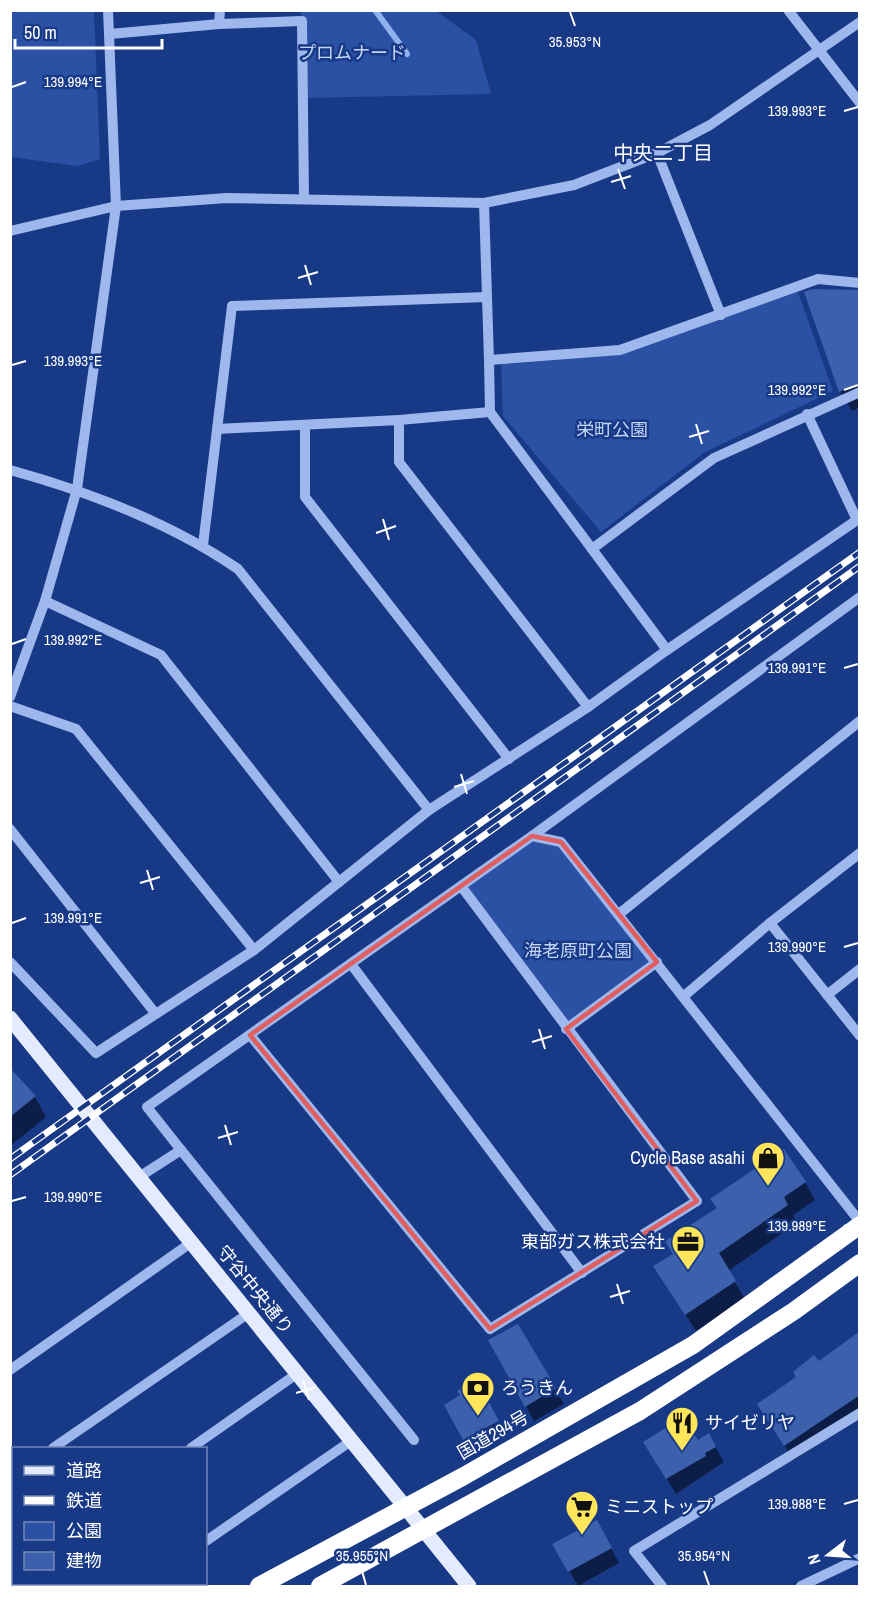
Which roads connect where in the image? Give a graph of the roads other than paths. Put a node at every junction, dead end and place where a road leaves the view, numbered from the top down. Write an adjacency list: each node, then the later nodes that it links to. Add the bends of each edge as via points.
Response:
1 (108, 10): 6 (street)
2 (220, 10): 5 (street)
3 (788, 10): 7 (street)
4 (860, 22): 7 (street)
5 (219, 24): 6 (street); 10 (street, via 302,21)
6 (110, 34): 12 (street)
7 (820, 50): 8 (street); 9 (street, via 710,126)
8 (860, 103)
9 (657, 153): 11 (street, via 574,184); 16 (street)
10 (304, 199): 11 (street); 12 (street, via 227,198)
11 (484, 203): 15 (street)
12 (116, 206): 13 (street); 25 (street)
13 (10, 231)
14 (860, 283): 16 (street, via 818,279)
15 (487, 297): 17 (street); 23 (street, via 232,306)
16 (721, 315): 17 (street, via 620,350)
17 (489, 360): 19 (street)
18 (860, 392): 20 (street)
19 (490, 412): 21 (street); 27 (street)
20 (807, 414): 27 (street, via 714,458); 30 (street, via 857,520)
21 (399, 420): 22 (street); 33 (street, via 399,462)
22 (304, 425): 23 (street); 35 (street, via 305,497)
23 (217, 429): 26 (street)
24 (10, 470): 25 (street)
25 (77, 489): 26 (street); 29 (street)
26 (203, 545): 36 (street, via 238,569)
27 (592, 549): 30 (street)
28 (860, 597): 38 (street)
29 (45, 601): 31 (street); 40 (street, via 161,655)
30 (667, 650): 33 (street)
31 (10, 697)
32 (10, 706): 44 (street, via 76,729)
33 (588, 707): 35 (street)
34 (860, 721): 42 (street)
35 (509, 759): 36 (street)
36 (429, 810): 40 (street)
37 (10, 828): 51 (street)
38 (532, 836): 41 (street); 42 (street, via 561,842)
39 (860, 853): 43 (street)
40 (339, 882): 44 (street)
41 (461, 886): 47 (street); 53 (street)
42 (619, 914): 46 (street)
43 (770, 923): 49 (street); 50 (street)
44 (254, 950): 51 (street)
45 (10, 962): 51 (street, via 96,1053)
46 (657, 962): 50 (street); 53 (street)
47 (351, 964): 54 (street); 61 (street)
48 (860, 969): 49 (street)
49 (827, 995): 55 (street)
50 (684, 996): 58 (street)
51 (155, 1013)
52 (10, 1018): 57 (main road, 守谷中央通り)
53 (566, 1029): 61 (street, via 697,1202)
54 (250, 1035): 56 (street, via 147,1107); 61 (street, via 490,1329)
55 (860, 1036)
56 (181, 1150): 57 (street); 66 (street)
57 (139, 1177): 59 (main road, 守谷中央通り)
58 (860, 1224): 70 (highway, 国道294号, via 693,1344)
59 (192, 1242): 62 (main road, 守谷中央通り); 63 (street)
60 (860, 1263): 71 (highway, via 640,1411)
61 (582, 1273)
62 (249, 1313): 64 (main road, 守谷中央通り); 68 (street)
63 (10, 1370)
64 (298, 1373): 67 (main road, 守谷中央通り); 69 (street)
65 (860, 1413): 77 (street, via 634,1551)
66 (414, 1440)
67 (351, 1441): 70 (main road, 守谷中央通り); 72 (street)
68 (56, 1447)
69 (194, 1447)
70 (406, 1508): 71 (main road, 守谷中央通り); 74 (highway, 国道294号)
71 (424, 1530): 75 (highway); 76 (main road, 守谷中央通り)
72 (207, 1540)
73 (860, 1558): 78 (street)
74 (259, 1587)
75 (320, 1587)
76 (469, 1587)
77 (662, 1587)
78 (801, 1587)

